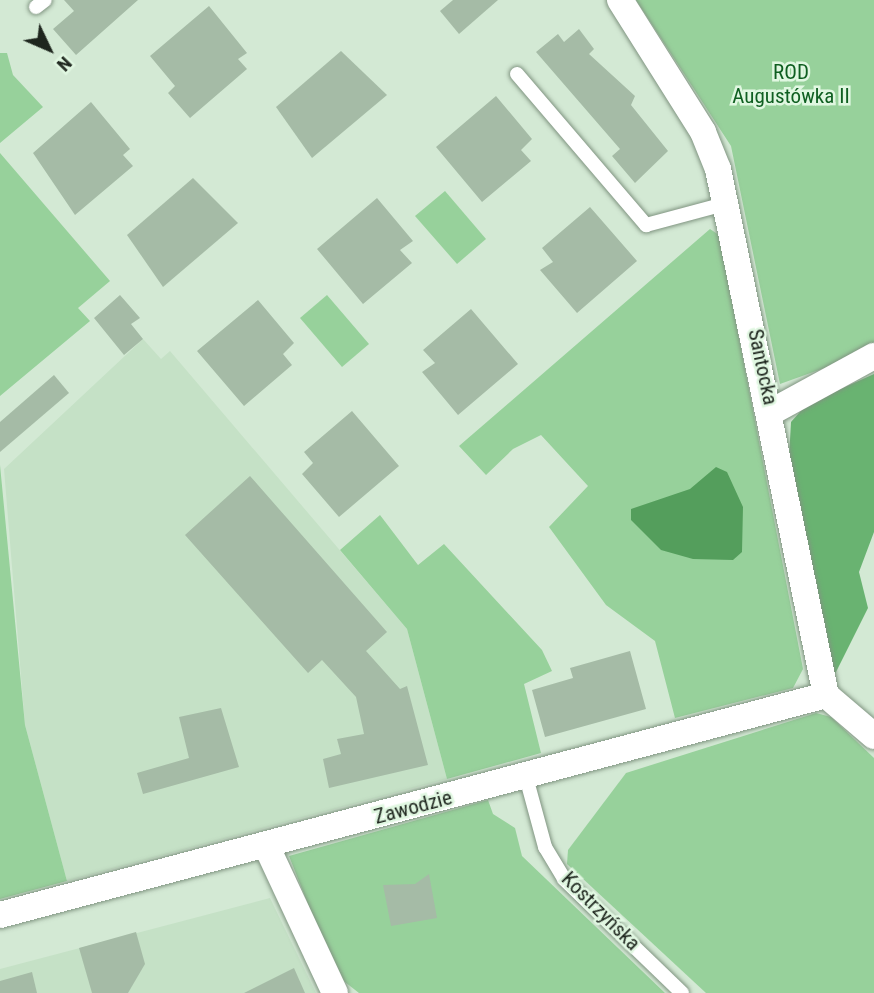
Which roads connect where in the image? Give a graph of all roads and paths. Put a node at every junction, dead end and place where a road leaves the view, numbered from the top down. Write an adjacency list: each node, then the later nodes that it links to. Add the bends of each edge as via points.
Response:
1 (36, 0): 2 (lane, via 36,7)
2 (45, 0)
3 (620, 0): 5 (street, Santocka, via 703,132)
4 (517, 74): 5 (lane, via 646,225)
5 (729, 203): 7 (street, Santocka)
6 (874, 356): 7 (street)
7 (773, 411): 8 (street, Santocka, via 772,444)
8 (825, 695): 9 (street); 10 (street, Zawodzie)
9 (874, 736)
10 (526, 777): 11 (street, Zawodzie); 14 (lane, Kostrzyńska, via 545,846 564,878)
11 (266, 845): 12 (street, Zawodzie); 13 (street)
12 (0, 915)
13 (335, 993)
14 (682, 993)

